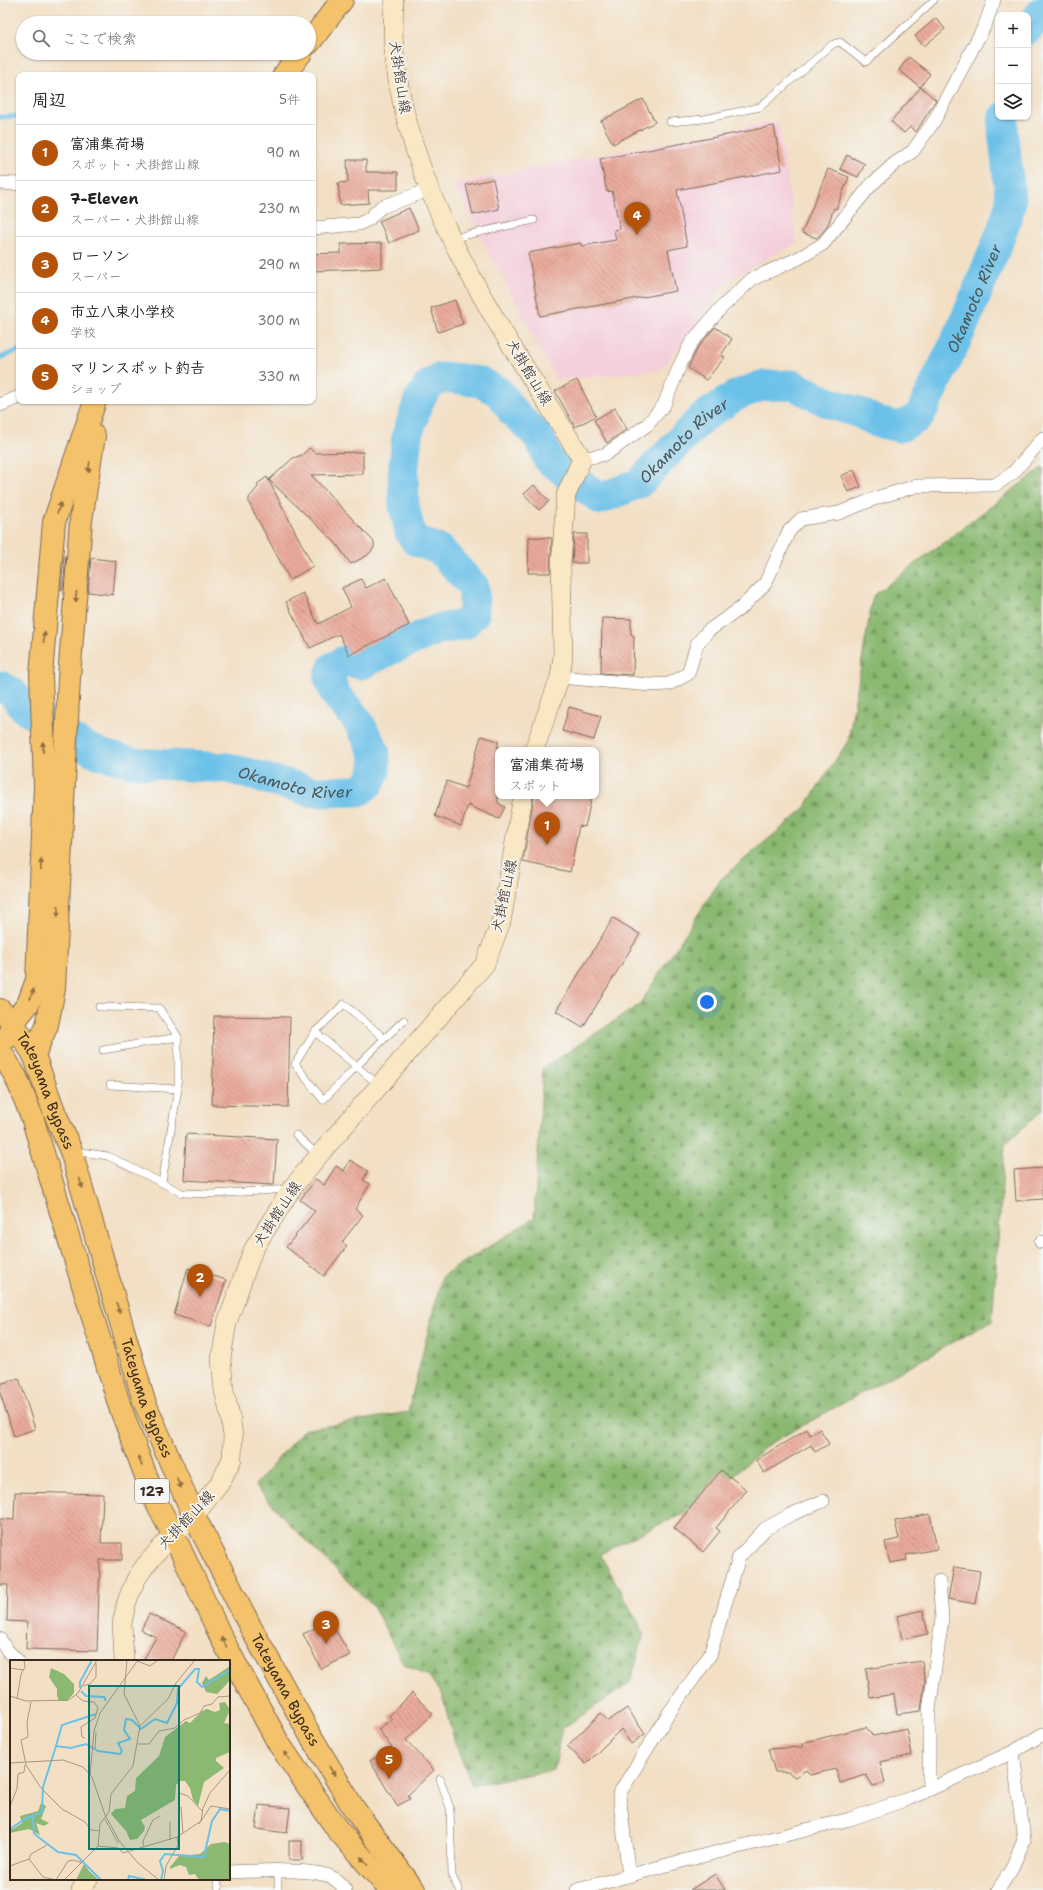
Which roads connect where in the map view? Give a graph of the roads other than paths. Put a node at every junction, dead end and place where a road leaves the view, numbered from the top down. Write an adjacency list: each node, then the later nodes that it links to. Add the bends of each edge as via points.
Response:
1 (342, 0): 5 (highway)
2 (394, 0): 11 (main road, 犬掛館山線, via 393,38 401,96)
3 (934, 0): 8 (lane, via 866,62 840,42 833,44 760,107 704,119)
4 (994, 0): 20 (street, via 984,25 934,121 913,151 871,185 823,244 752,279 721,308 691,343 664,405 648,425 606,454)
5 (316, 33)
6 (296, 60): 7 (highway)
7 (286, 72)
8 (670, 122)
9 (0, 183): 10 (street)
10 (16, 184)
11 (429, 190): 13 (street, via 381,207 369,219 359,224); 14 (main road, 犬掛館山線)
12 (534, 220): 14 (lane)
13 (316, 228)
14 (450, 238): 20 (main road, 犬掛館山線)
15 (16, 397): 18 (street)
16 (94, 404): 23 (highway, one-way to 16, via 41,675 54,522)
17 (99, 404): 23 (highway, one-way to 23, via 81,520 69,678)
18 (0, 405)
19 (1043, 438): 21 (street, via 1013,473 995,485 917,486 879,497 839,513 802,519 789,531 765,584 740,608 708,631 697,644 688,674 669,684 650,685)
20 (580, 462): 21 (main road, via 566,495 561,565 563,656)
21 (560, 677): 22 (main road)
22 (535, 747)
23 (54, 787): 26 (highway, one-way to 23, via 28,1004 37,980); 33 (highway, one-way to 33, via 54,989 47,1025)
24 (522, 799): 36 (main road, 犬掛館山線, via 501,922 485,964)
25 (99, 1007): 29 (lane, via 159,1008)
26 (7, 1017): 32 (highway); 33 (highway, Tateyama Bypass / 127)
27 (404, 1020): 30 (lane)
28 (315, 1032): 30 (lane, via 344,1004); 34 (lane); 34 (lane, via 295,1064 323,1100)
29 (178, 1037): 31 (lane); 37 (lane)
30 (384, 1038): 34 (lane)
31 (104, 1050)
32 (1, 1052): 33 (highway); 45 (highway, Tateyama Bypass / 127, one-way to 32, via 155,1500 120,1407 42,1146 16,1077)
33 (34, 1055): 39 (highway, Tateyama Bypass / 127)
34 (357, 1066): 36 (lane)
35 (110, 1085): 37 (lane)
36 (380, 1086): 40 (main road, 犬掛館山線)
37 (178, 1089): 41 (lane)
38 (296, 1135): 40 (lane)
39 (71, 1151): 41 (lane, via 108,1156); 44 (highway, Tateyama Bypass / 127, one-way to 44, via 144,1401)
40 (319, 1155): 42 (main road, 犬掛館山線)
41 (162, 1182): 42 (lane, via 182,1193 214,1194)
42 (292, 1188): 44 (main road, 犬掛館山線, via 253,1250 226,1323 221,1359 224,1392 233,1436 232,1459 220,1483)
43 (823, 1501): 56 (street, via 790,1515 765,1530 739,1557 710,1655 669,1713 619,1794)
44 (194, 1516): 45 (main road, 犬掛館山線); 64 (highway, Tateyama Bypass / 127, one-way to 64, via 251,1628 343,1790 358,1815)
45 (173, 1534): 49 (main road, 犬掛館山線, via 145,1566 126,1601 122,1623); 63 (highway, Tateyama Bypass / 127, one-way to 45, via 338,1829 279,1744 222,1639)
46 (939, 1582): 53 (street, via 942,1619 929,1710)
47 (0, 1639): 48 (street)
48 (17, 1660)
49 (124, 1660)
50 (1043, 1734): 51 (street)
51 (1013, 1752): 53 (street); 67 (street, via 1024,1840 1011,1870)
52 (440, 1779): 65 (lane, via 450,1808 452,1876)
53 (929, 1789): 56 (street, via 850,1819)
54 (230, 1872): 55 (street)
55 (278, 1872): 61 (lane); 62 (street, via 329,1876)
56 (629, 1876): 66 (street)
57 (87, 1880): 59 (main road)
58 (217, 1880): 60 (lane)
59 (81, 1890)
60 (219, 1890)
61 (278, 1890)
62 (345, 1890)
63 (390, 1890)
64 (414, 1890)
65 (459, 1890)
66 (577, 1890)
67 (998, 1890)

